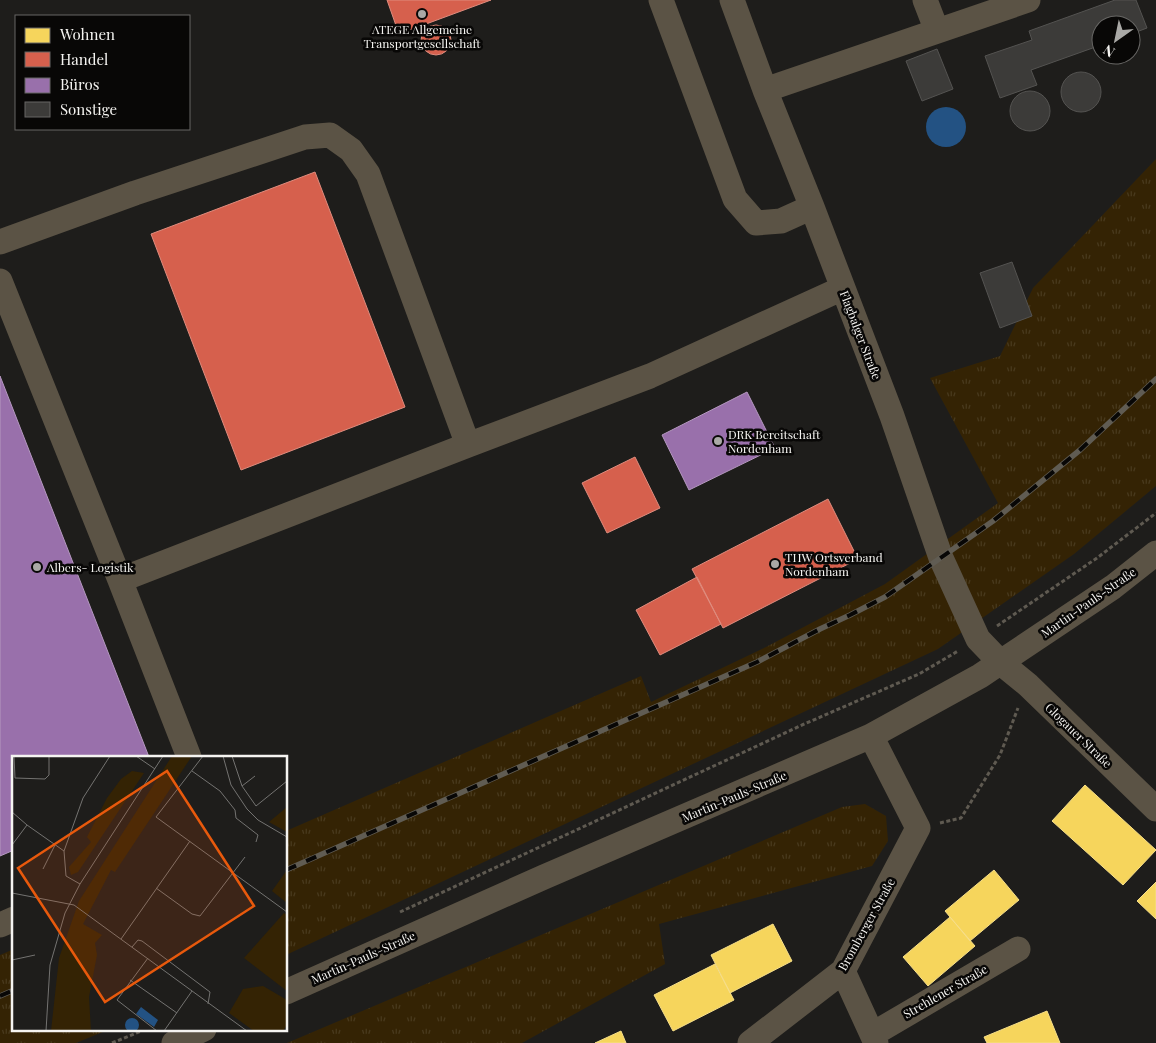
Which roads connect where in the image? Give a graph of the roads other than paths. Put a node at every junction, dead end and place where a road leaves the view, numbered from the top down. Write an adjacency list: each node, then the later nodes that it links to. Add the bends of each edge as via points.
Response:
1 (661, 0): 7 (street, via 735,200 756,223 782,221)
2 (732, 0): 6 (street, Flagbalger Straße)
3 (925, 0): 5 (street)
4 (1028, 0): 5 (street)
5 (937, 31): 6 (street)
6 (765, 90): 7 (street, Flagbalger Straße)
7 (812, 207): 10 (street, Flagbalger Straße)
8 (0, 242): 11 (street, via 305,137 330,135 351,150 368,174)
9 (0, 281): 13 (street)
10 (843, 288): 11 (street, via 650,376); 14 (street, Flagbalger Straße, via 901,440 941,558 978,639)
11 (468, 445): 13 (street)
12 (1156, 553): 14 (street, Martin-Pauls-Straße, via 1113,587)
13 (120, 580): 16 (street)
14 (1001, 663): 15 (street, Martin-Pauls-Straße); 17 (street, Glogauer Straße)
15 (871, 736): 21 (street, Bromberger Straße, via 918,828); 22 (street, Martin-Pauls-Straße, via 544,876)
16 (189, 756)
17 (1156, 809)
18 (12, 920): 19 (street)
19 (0, 925)
20 (1018, 949): 24 (street, Strehlener Straße)
21 (843, 971): 24 (street, Strehlener Straße); 26 (street, Bromberger Straße)
22 (288, 991)
23 (202, 1030): 25 (street)
24 (874, 1039)
25 (174, 1043)
26 (750, 1043)

